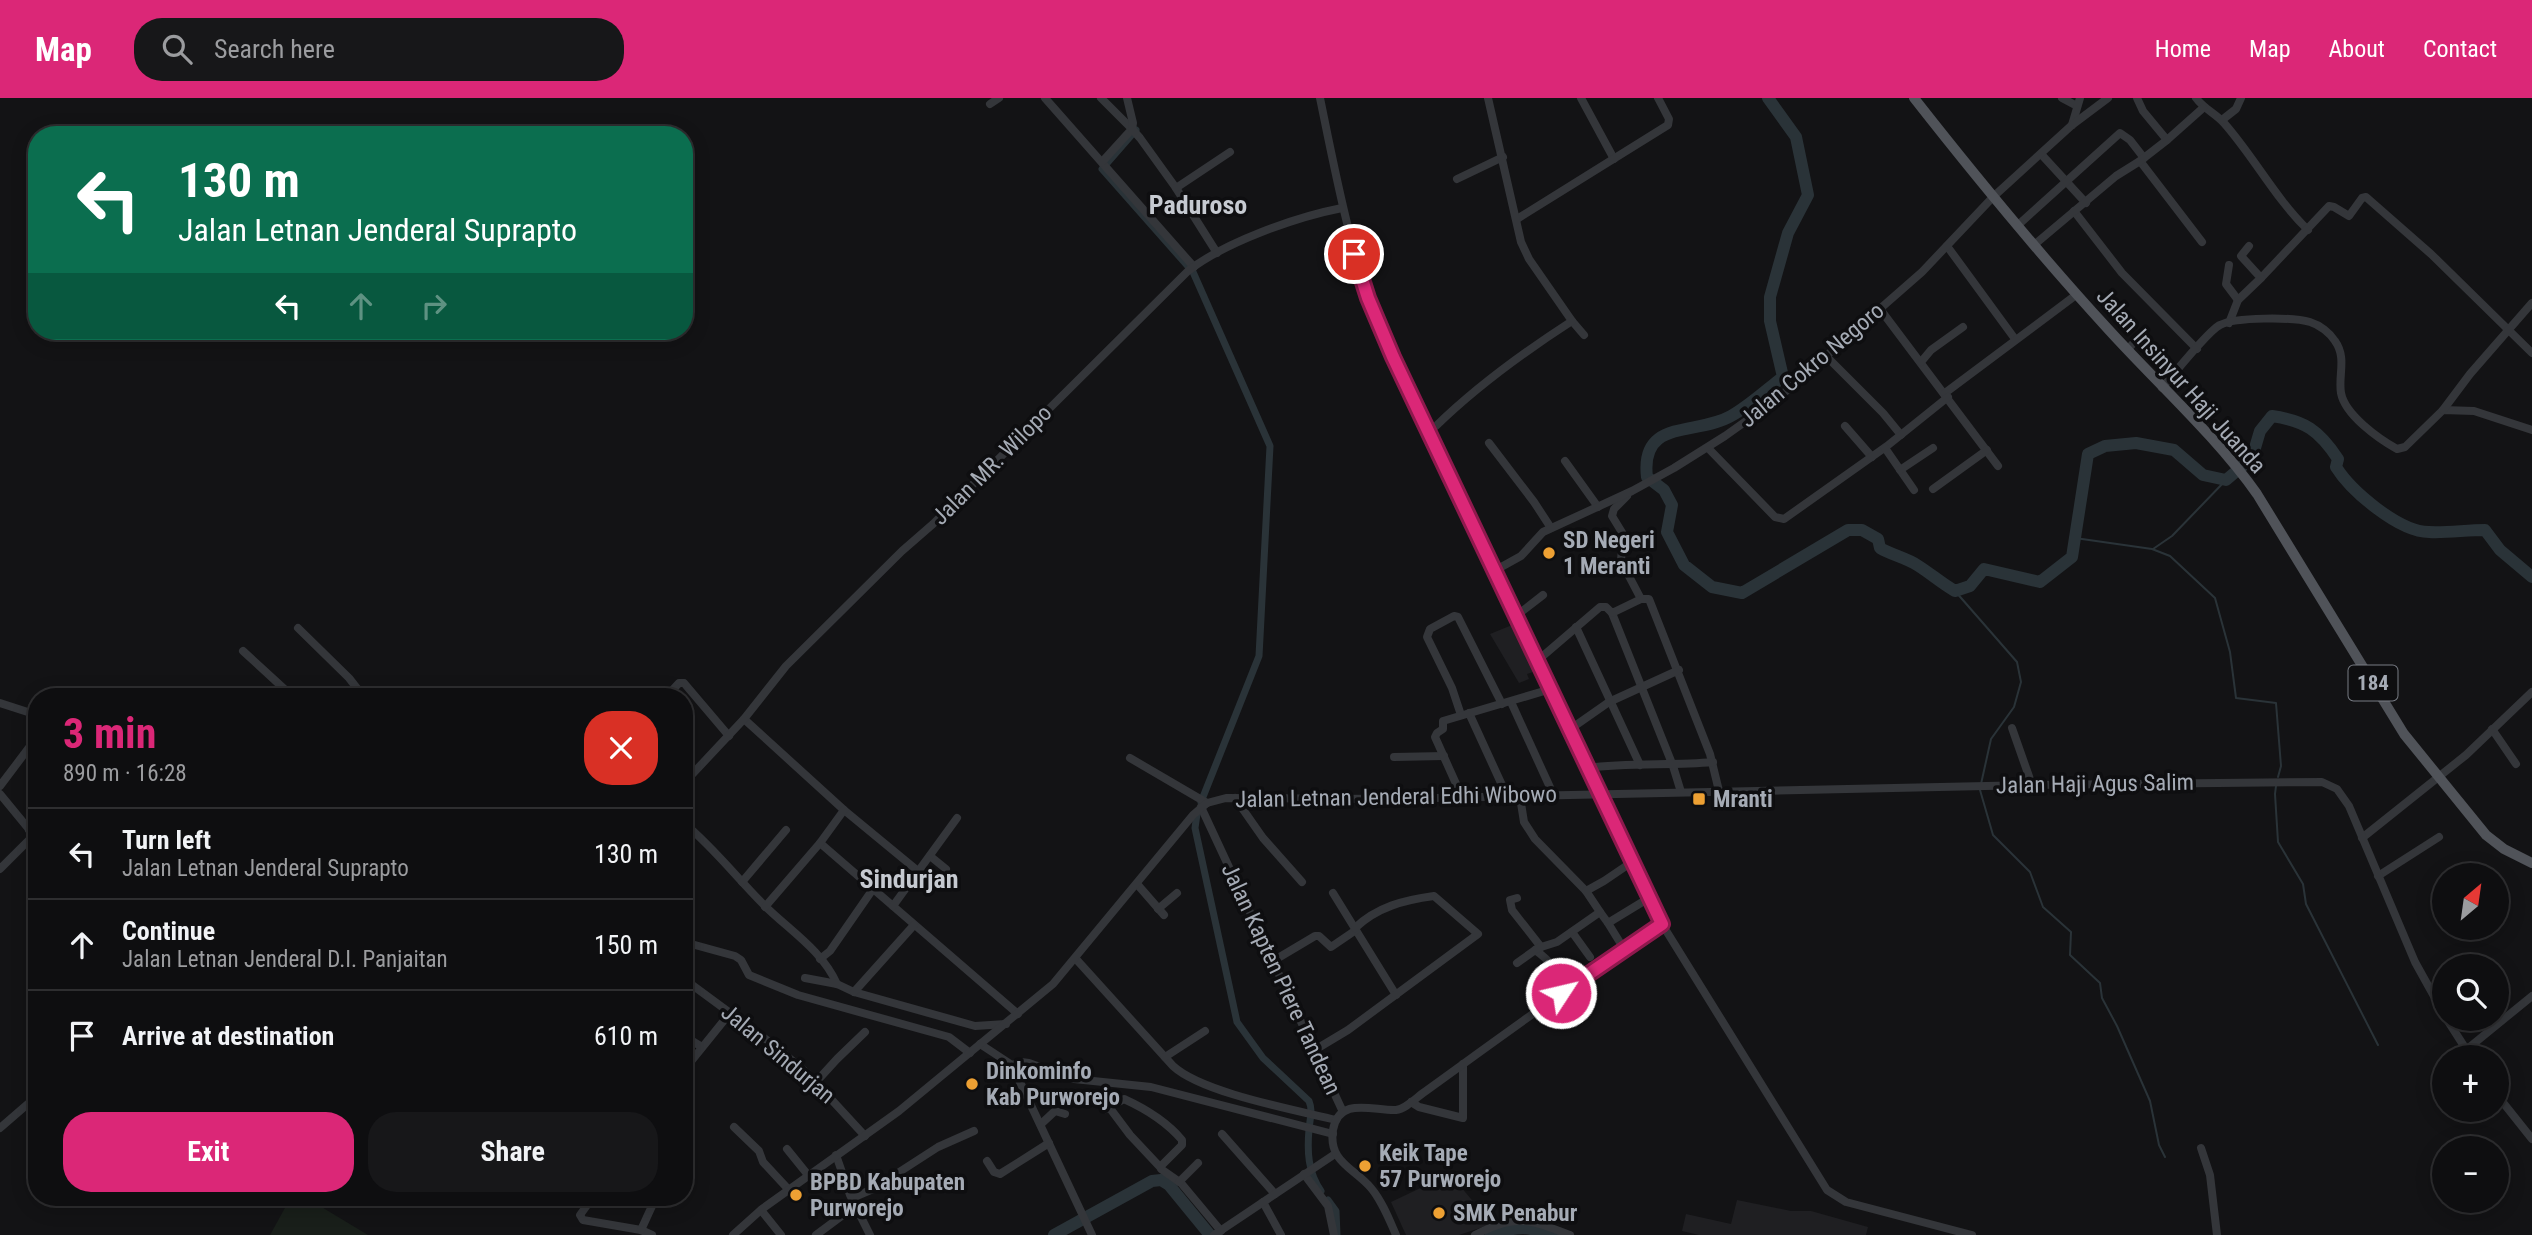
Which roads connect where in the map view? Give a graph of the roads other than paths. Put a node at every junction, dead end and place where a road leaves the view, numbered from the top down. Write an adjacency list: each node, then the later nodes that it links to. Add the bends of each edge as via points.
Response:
1 (999, 98): 16 (street)
2 (1045, 98): 27 (street)
3 (1101, 98): 20 (street)
4 (1320, 98): 33 (street)
5 (1488, 98): 24 (street)
6 (1581, 98): 25 (street)
7 (1658, 98): 25 (street, via 1669,123)
8 (1914, 98): 31 (main road, Jalan Insinyur Haji Juanda / 184)
9 (2062, 98): 15 (street)
10 (2108, 98): 19 (street)
11 (2137, 98): 21 (street)
12 (2196, 98): 17 (street)
13 (2241, 98): 18 (street)
14 (1132, 101): 20 (street)
15 (2079, 102): 19 (street, Jalan Cokro Negoro)
16 (990, 104)
17 (2203, 108): 18 (street); 21 (street)
18 (2222, 120): 37 (street, via 2284,206)
19 (2071, 125): 23 (street, Jalan Cokro Negoro)
20 (1135, 132): 27 (street); 30 (street)
21 (2167, 140): 26 (street)
22 (1230, 152): 30 (street)
23 (2041, 155): 29 (street); 31 (street, Jalan Cokro Negoro)
24 (1503, 157): 28 (street); 35 (street)
25 (1614, 159): 35 (street)
26 (2142, 160): 29 (street, via 2121,132); 32 (street); 38 (street)
27 (1104, 164): 44 (street)
28 (1457, 179)
29 (2065, 183): 32 (street); 36 (street)
30 (1175, 188): 42 (street)
31 (1993, 197): 36 (main road, Jalan Insinyur Haji Juanda / 184); 40 (street, Jalan Cokro Negoro)
32 (2086, 203): 34 (street)
33 (1342, 208): 42 (street, Jalan MR. Wilopo); 83 (street, via 1357,268 1383,336)
34 (2074, 211): 39 (street); 57 (street, via 2122,273)
35 (1517, 219): 50 (street, via 1524,250)
36 (2017, 226): 39 (main road, Jalan Insinyur Haji Juanda / 184)
37 (2308, 230): 45 (street); 53 (street, via 2329,206 2349,216 2362,198 2368,198)
38 (2202, 242)
39 (2034, 245): 46 (main road, Jalan Insinyur Haji Juanda / 184)
40 (1947, 246): 49 (street, Jalan Cokro Negoro); 56 (street)
41 (2249, 246): 45 (street, via 2241,256)
42 (1217, 253): 44 (street, Jalan MR. Wilopo)
43 (2229, 265): 47 (street, via 2226,284)
44 (1192, 269): 107 (street, Jalan MR. Wilopo, via 786,666)
45 (2261, 278): 47 (street)
46 (2076, 295): 56 (street); 58 (main road, Jalan Insinyur Haji Juanda / 184)
47 (2238, 300): 51 (street)
48 (2532, 303): 53 (street)
49 (1880, 309): 60 (street, Jalan Cokro Negoro); 61 (street)
50 (1572, 321): 55 (street); 65 (street, via 1458,404)
51 (2230, 323): 57 (street, via 2215,328); 64 (street, via 2302,321 2325,330 2343,359 2344,401 2370,433 2397,449 2405,447)
52 (1963, 327): 61 (street, via 1931,349)
53 (2508, 330): 59 (street); 64 (street)
54 (2143, 333): 58 (street)
55 (1584, 335)
56 (2015, 339): 63 (street)
57 (2197, 349): 62 (street)
58 (2127, 350): 62 (main road, Jalan Insinyur Haji Juanda / 184)
59 (2532, 353)
60 (1826, 356): 68 (street); 70 (street, Jalan Cokro Negoro, via 1777,399)
61 (1921, 362): 63 (street)
62 (2162, 387): 122 (main road, Jalan Insinyur Haji Juanda / 184, via 2245,476 2404,734)
63 (1946, 395): 68 (street); 73 (street)
64 (2443, 410): 67 (street, via 2474,411)
65 (1436, 426)
66 (1845, 426): 74 (street)
67 (2532, 430)
68 (1901, 435): 71 (street)
69 (1489, 443): 82 (street)
70 (1708, 448): 74 (street, via 1781,520); 80 (street, Jalan Cokro Negoro)
71 (1885, 448): 74 (street); 77 (street)
72 (1933, 448): 77 (street)
73 (1987, 450): 76 (street); 78 (street)
74 (1872, 457)
75 (1565, 461): 81 (street)
76 (1998, 466)
77 (1900, 470): 79 (street)
78 (1933, 489)
79 (1914, 490)
80 (1632, 491): 81 (street, Jalan Cokro Negoro); 85 (street, via 1612,516 1623,534 1621,561)
81 (1598, 507): 82 (street, Jalan Cokro Negoro)
82 (1550, 528): 83 (street, Jalan Cokro Negoro, via 1521,556)
83 (1494, 571): 87 (street)
84 (1543, 595): 87 (street)
85 (1642, 599): 86 (street); 92 (street, via 1652,604)
86 (1612, 613): 88 (street, via 1603,606); 97 (street)
87 (1516, 615): 91 (street)
88 (1576, 627): 91 (street); 102 (street)
89 (298, 628): 94 (street)
90 (243, 651): 93 (street)
91 (1537, 660): 98 (street)
92 (1679, 670): 97 (street); 116 (street)
93 (283, 688)
94 (356, 688)
95 (674, 688): 96 (street, via 684,683)
96 (688, 688)
97 (1642, 688): 102 (street); 119 (street)
98 (1551, 690): 101 (street); 110 (street)
99 (2532, 692): 109 (street)
100 (693, 694): 111 (street)
101 (1511, 702): 104 (street); 129 (street)
102 (1609, 702): 110 (street); 118 (street)
103 (0, 703): 105 (street)
104 (1502, 704): 106 (street); 106 (street, via 1454,615 1430,629 1427,637)
105 (28, 712)
106 (1465, 714): 113 (street, via 1444,719 1443,729 1435,735); 128 (street)
107 (744, 719): 111 (street, Jalan MR. Wilopo); 135 (street)
108 (2012, 728): 123 (street)
109 (2492, 729): 117 (street); 122 (street)
110 (1570, 730): 120 (street)
111 (729, 736): 121 (street, Jalan MR. Wilopo)
112 (28, 749): 124 (street)
113 (1444, 756): 114 (street); 130 (street)
114 (1394, 757)
115 (1130, 758): 134 (street)
116 (1713, 762): 119 (street); 125 (street)
117 (2516, 764)
118 (1640, 765): 119 (street); 120 (street)
119 (1673, 766): 126 (street)
120 (1587, 768): 127 (street)
121 (693, 774)
122 (2437, 777): 141 (street); 146 (main road, Jalan Insinyur Haji Juanda / 184, via 2492,841)
123 (2032, 785): 125 (street, Jalan Haji Agus Salim); 141 (street, Jalan Haji Agus Salim, via 2322,782 2333,786 2349,806)
124 (0, 786)
125 (1719, 791): 126 (street, Jalan Haji Agus Salim)
126 (1681, 792): 127 (street, Jalan Haji Agus Salim)
127 (1600, 794): 129 (street, Jalan Letnan Jenderal Edhi Wibowo); 145 (street)
128 (1507, 796): 130 (street, Jalan Letnan Jenderal Edhi Wibowo); 131 (street, Jalan Letnan Jenderal Edhi Wibowo)
129 (1554, 796): 131 (street, Jalan Letnan Jenderal Edhi Wibowo)
130 (1462, 797): 132 (street, Jalan Letnan Jenderal Edhi Wibowo)
131 (1520, 797): 155 (street, via 1524,822 1535,839)
132 (1236, 798): 134 (street, Jalan Letnan Jenderal Edhi Wibowo); 152 (street)
133 (1, 799): 137 (street)
134 (1200, 806): 153 (street); 174 (street, Jalan Kapten Piere Tandean)
135 (844, 810): 143 (street); 149 (street)
136 (957, 818): 144 (street)
137 (28, 829)
138 (786, 830): 151 (street)
139 (693, 832): 151 (street)
140 (2440, 837): 150 (street)
141 (2362, 838): 150 (street, Jalan Haji Agus Salim)
142 (28, 840): 147 (street)
143 (820, 843): 154 (street); 161 (street)
144 (930, 856): 148 (street); 149 (street)
145 (1632, 862): 155 (street); 159 (street)
146 (2532, 863)
147 (0, 869)
148 (946, 869)
149 (918, 872): 160 (street)
150 (2378, 876): 180 (street, Jalan Haji Agus Salim)
151 (743, 882): 161 (street)
152 (1302, 882)
153 (1137, 884): 156 (street, via 1161,912); 173 (street)
154 (873, 889): 160 (street); 172 (street)
155 (1586, 891): 162 (street)
156 (1177, 893)
157 (1333, 893): 166 (street)
158 (1517, 898): 169 (street, via 1511,899 1510,905)
159 (1648, 898): 163 (street); 164 (street)
160 (893, 906): 165 (street)
161 (765, 907): 172 (street)
162 (1600, 912): 163 (street); 167 (street)
163 (1608, 923): 170 (street)
164 (1662, 924): 170 (street, Jalan Kapten Piere Tandean); 245 (street, via 1827,1190 1846,1202)
165 (914, 925): 179 (street); 185 (street)
166 (1356, 929): 174 (street, via 1331,947 1315,936); 182 (street); 182 (street, via 1390,906 1434,896 1478,934)
167 (1572, 932): 169 (street); 171 (street)
168 (693, 944): 194 (street, via 735,956 749,975 798,995 949,1037)
169 (1538, 949): 175 (street); 181 (street, via 1551,963)
170 (1624, 949): 181 (street, Jalan Kapten Piere Tandean)
171 (1590, 957)
172 (820, 959): 177 (street)
173 (1076, 959): 185 (street); 195 (street)
174 (1273, 961): 193 (street, Jalan Kapten Piere Tandean)
175 (1517, 963)
176 (806, 978): 177 (street)
177 (837, 984): 179 (street)
178 (693, 986): 184 (street, Jalan Sindurjan)
179 (854, 992): 186 (street, via 975,1026)
180 (2432, 992)
181 (1561, 993): 197 (street, Jalan Kapten Piere Tandean)
182 (1396, 995): 193 (street)
183 (2532, 996): 191 (street)
184 (730, 1013): 192 (street); 199 (street, Jalan Sindurjan)
185 (1018, 1014): 186 (street)
186 (1006, 1024): 190 (street)
187 (1205, 1031): 195 (street)
188 (865, 1032): 199 (street)
189 (693, 1041): 192 (street)
190 (980, 1044): 194 (street); 198 (street)
191 (2477, 1045)
192 (702, 1046): 196 (street)
193 (1313, 1051): 203 (street, Jalan Kapten Piere Tandean)
194 (970, 1053): 212 (street)
195 (1165, 1057): 205 (street, via 1178,1071 1205,1084)
196 (693, 1058)
197 (1463, 1064): 200 (street, Jalan Kapten Piere Tandean); 200 (street, via 1462,1119)
198 (1012, 1065): 206 (street); 211 (street, via 1025,1062 1074,1079 1151,1087)
199 (816, 1082): 212 (street, Jalan Sindurjan)
200 (1410, 1102): 203 (street, Jalan Kapten Piere Tandean, via 1396,1110 1359,1107)
201 (28, 1104): 208 (street)
202 (2509, 1110): 213 (street)
203 (1343, 1112): 205 (street)
204 (1065, 1114): 206 (street, via 1055,1111)
205 (1336, 1119): 211 (street)
206 (1041, 1124): 214 (street)
207 (734, 1127): 225 (street)
208 (0, 1128)
209 (974, 1131): 227 (street, via 938,1147)
210 (1223, 1134): 226 (street)
211 (1333, 1134): 217 (street)
212 (865, 1136): 218 (street)
213 (2532, 1139)
214 (1049, 1143): 219 (street, via 1000,1174); 233 (street)
215 (2202, 1148): 246 (street)
216 (787, 1149): 223 (street)
217 (1335, 1154): 222 (street); 242 (street, via 1371,1188)
218 (836, 1156): 223 (street); 227 (street)
219 (987, 1161)
220 (1198, 1163): 224 (street)
221 (1160, 1167): 221 (street, via 1108,1108 1124,1098 1182,1140); 224 (street)
222 (1305, 1174): 226 (street); 241 (street, via 1328,1206)
223 (808, 1175): 225 (street)
224 (1179, 1182): 234 (street)
225 (789, 1189): 231 (street)
226 (1275, 1194): 228 (street)
227 (853, 1202): 235 (street); 239 (street)
228 (1263, 1202): 234 (street); 240 (street)
229 (586, 1206): 232 (street, via 580,1215 583,1220)
230 (651, 1206): 232 (street)
231 (761, 1210): 237 (street); 238 (street)
232 (641, 1230): 236 (street)
233 (1091, 1232)
234 (1218, 1233)
235 (818, 1234)
236 (652, 1235)
237 (733, 1235)
238 (781, 1235)
239 (870, 1235)
240 (1282, 1235)
241 (1334, 1235)
242 (1396, 1235)
243 (1475, 1235): 244 (street, via 1496,1224 1523,1220)
244 (1570, 1235)
245 (1972, 1235)
246 (2217, 1235)

